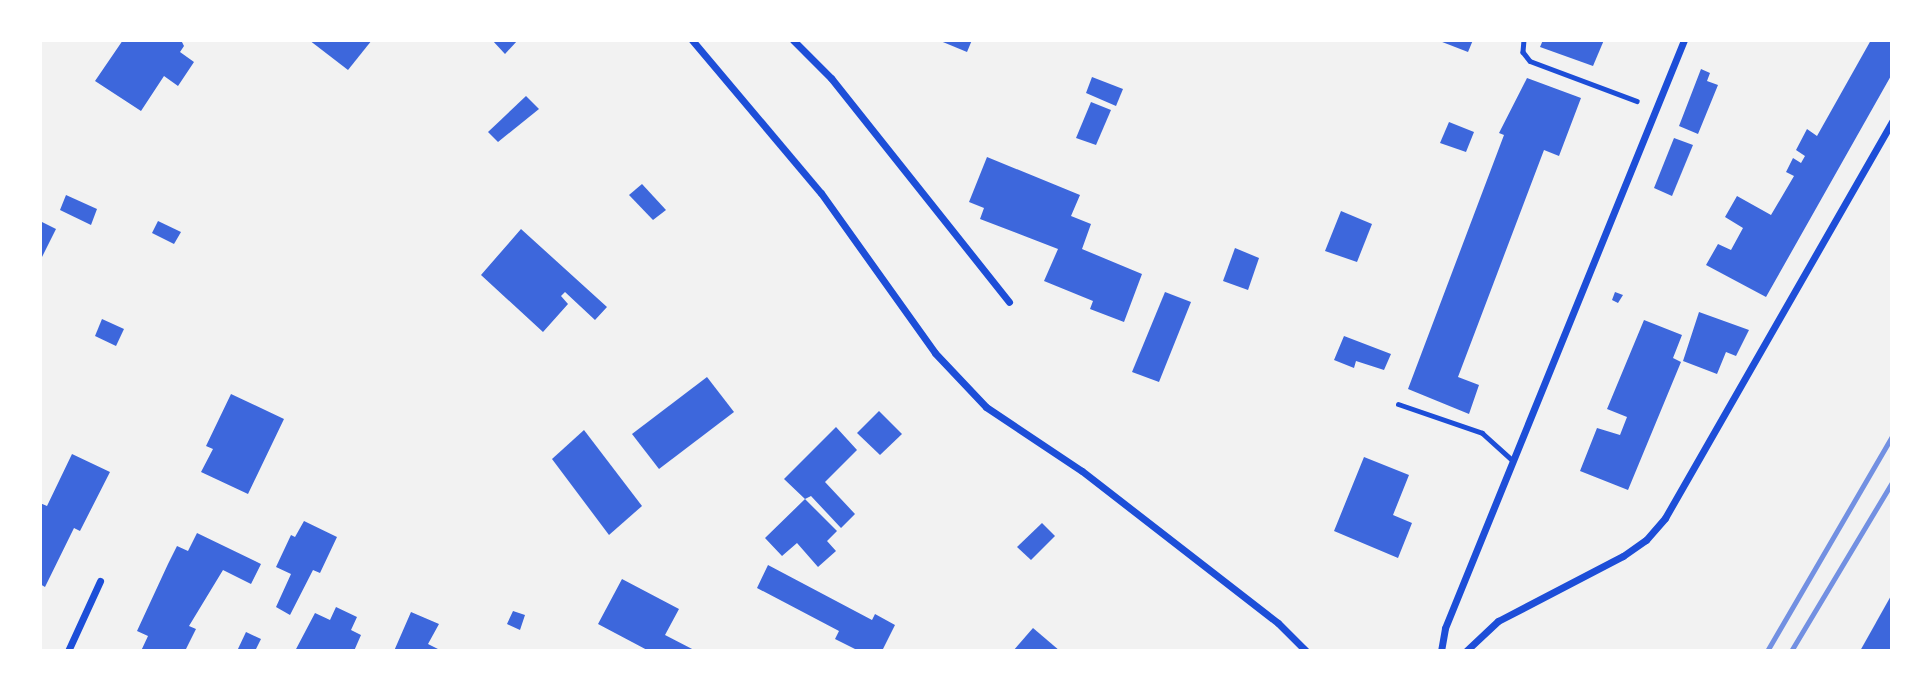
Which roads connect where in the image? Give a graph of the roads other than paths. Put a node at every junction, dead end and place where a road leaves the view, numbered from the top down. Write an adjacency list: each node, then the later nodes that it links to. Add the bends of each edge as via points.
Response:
1 (692, 40): 10 (street, via 821,193 935,353 986,407 1082,471 1279,623)
2 (793, 40): 5 (street, via 831,78)
3 (1684, 40): 7 (street)
4 (1892, 121): 12 (street, via 1665,518 1646,540 1623,556 1498,621)
5 (1009, 302)
6 (1398, 404): 7 (lane, via 1482,433)
7 (1513, 461): 11 (street)
8 (100, 581): 9 (street)
9 (68, 651)
10 (1306, 651)
11 (1441, 651)
12 (1466, 651)

